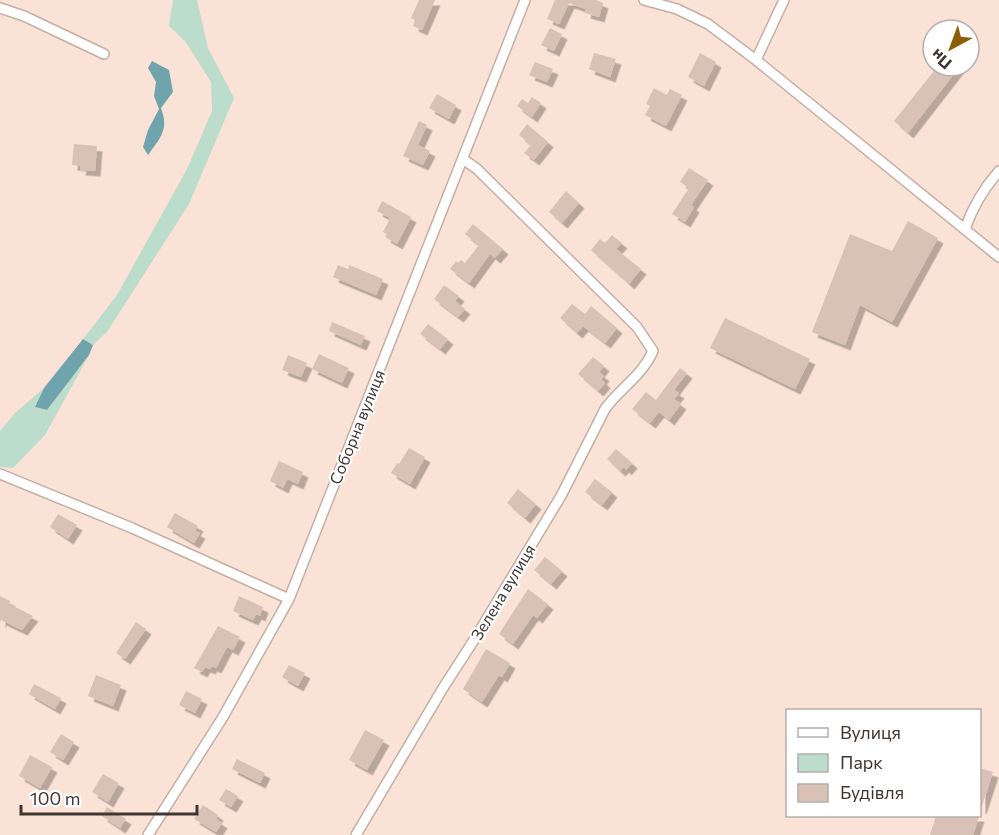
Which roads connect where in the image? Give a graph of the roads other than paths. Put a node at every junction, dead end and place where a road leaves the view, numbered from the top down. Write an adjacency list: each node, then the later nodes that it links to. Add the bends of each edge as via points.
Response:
1 (525, 0): 7 (street, Соборна вулиця)
2 (644, 0): 6 (street, via 697,18)
3 (784, 0): 6 (street)
4 (0, 8): 5 (street)
5 (104, 54)
6 (756, 60): 9 (street)
7 (463, 159): 12 (street, Соборна вулиця); 14 (street, Зелена вулиця, via 637,327 652,351 640,373 611,400 561,496)
8 (999, 171): 9 (street, via 982,190)
9 (966, 229): 10 (street)
10 (999, 257)
11 (0, 474): 12 (street)
12 (289, 599): 13 (street, Соборна вулиця, via 224,717)
13 (148, 835)
14 (356, 835)

